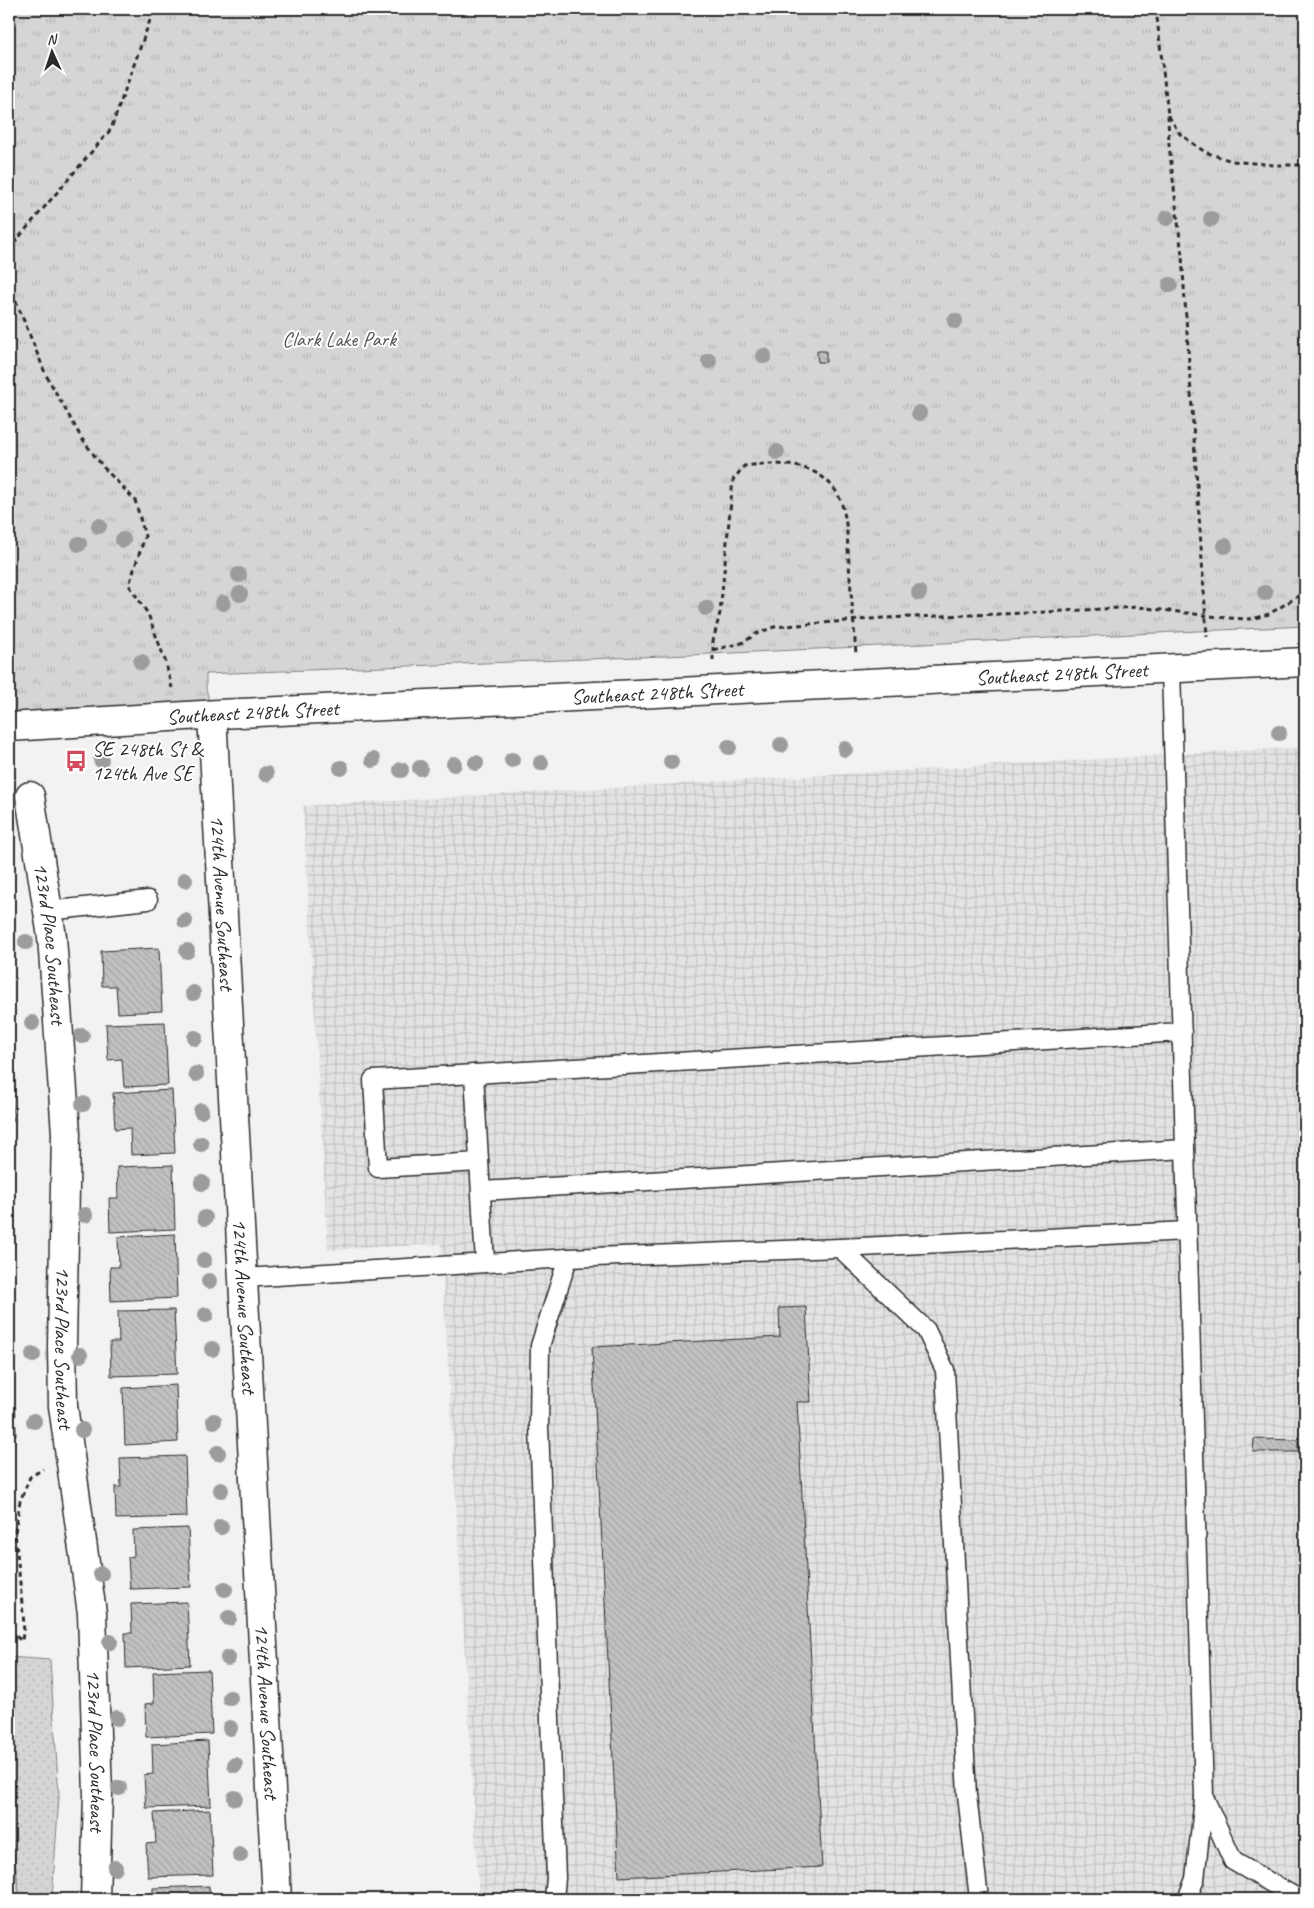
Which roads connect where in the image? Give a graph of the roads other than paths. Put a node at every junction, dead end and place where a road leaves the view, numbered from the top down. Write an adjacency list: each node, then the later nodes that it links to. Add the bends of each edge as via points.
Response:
1 (1305, 662): 2 (street, Southeast 248th Street)
2 (1171, 669): 3 (street, Southeast 248th Street); 8 (lane)
3 (212, 715): 4 (street, Southeast 248th Street); 17 (street, 124th Avenue Southeast)
4 (9, 727)
5 (30, 796): 7 (street, 123rd Place Southeast)
6 (148, 900): 7 (lane)
7 (48, 911): 19 (street, 123rd Place Southeast, via 66,1133 63,1406 92,1613 98,1794)
8 (1182, 1032): 9 (lane); 10 (lane)
9 (474, 1074): 11 (lane); 11 (lane, via 373,1080 378,1168)
10 (1185, 1149): 12 (lane); 13 (lane)
11 (479, 1162): 12 (lane)
12 (481, 1191): 16 (lane)
13 (1188, 1231): 14 (lane); 18 (lane)
14 (840, 1248): 15 (lane); 22 (lane, via 926,1330 945,1370 967,1796)
15 (568, 1258): 16 (lane); 21 (lane, via 540,1346 539,1426 556,1878)
16 (485, 1263): 17 (lane)
17 (243, 1278): 20 (street, 124th Avenue Southeast)
18 (1204, 1797): 23 (lane, via 1194,1879); 24 (lane, via 1233,1861)
19 (95, 1899)
20 (277, 1899)
21 (554, 1899)
22 (979, 1899)
23 (1187, 1899)
24 (1299, 1899)

